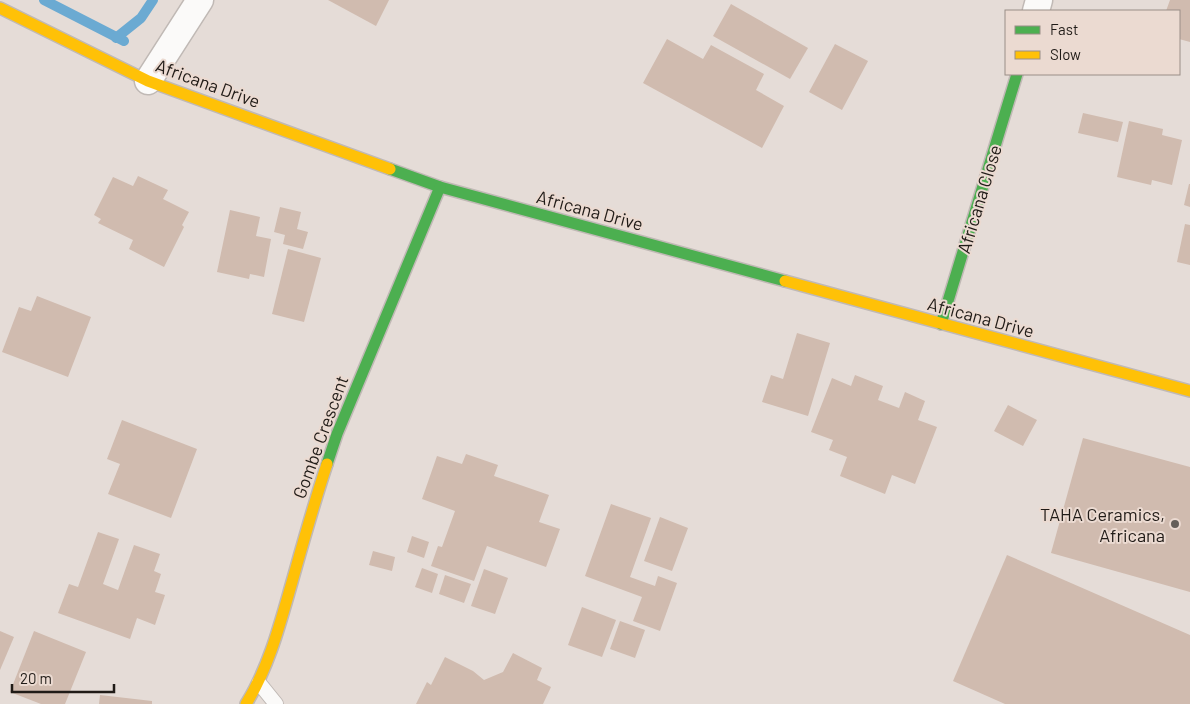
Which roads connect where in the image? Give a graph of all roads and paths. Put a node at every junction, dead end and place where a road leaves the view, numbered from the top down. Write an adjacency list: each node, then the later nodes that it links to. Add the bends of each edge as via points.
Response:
1 (200, 0): 4 (street)
2 (0, 8): 4 (main road, Africana Drive)
3 (1017, 75): 6 (main road, Africana Close)
4 (148, 80): 5 (main road, Africana Drive)
5 (440, 187): 6 (main road, Africana Drive); 8 (main road, Gombe Crescent, via 337,434 277,634)
6 (941, 324): 7 (main road, Africana Drive)
7 (1190, 391)
8 (259, 683): 9 (main road, Gombe Crescent); 10 (lane)
9 (246, 704)
10 (276, 704)

